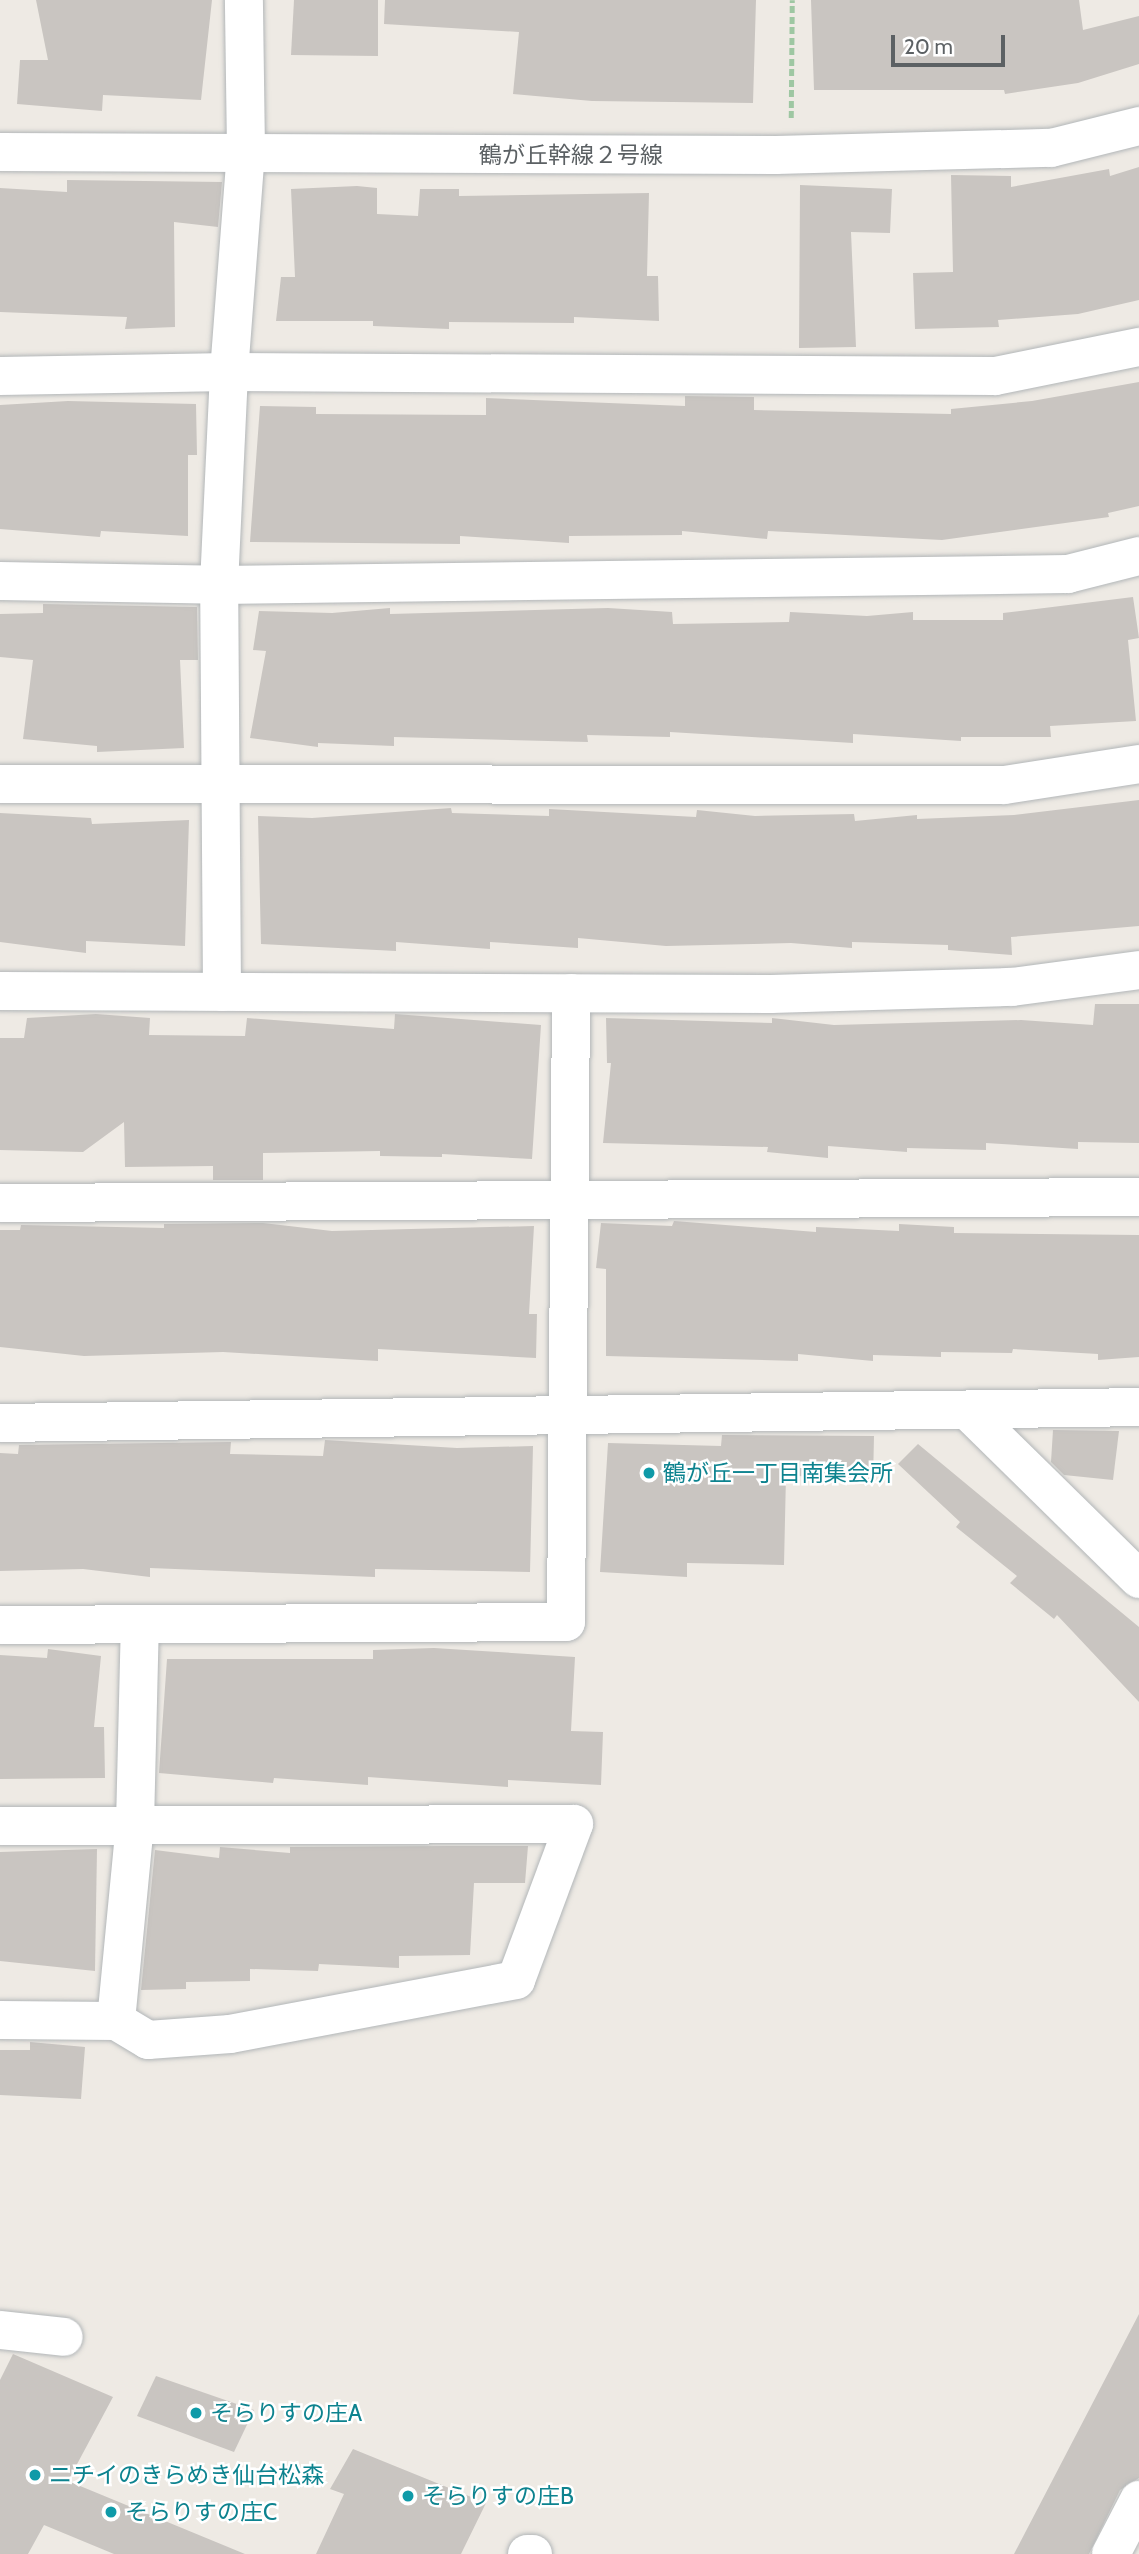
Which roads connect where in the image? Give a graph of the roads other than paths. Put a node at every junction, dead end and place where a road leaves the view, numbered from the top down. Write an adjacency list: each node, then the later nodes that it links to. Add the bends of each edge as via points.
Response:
1 (244, 0): 3 (street)
2 (1139, 126): 3 (street, 鶴が丘幹線２号線, via 1051,148 790,155)
3 (246, 151): 4 (street, 鶴が丘幹線２号線); 6 (street)
4 (0, 152)
5 (1139, 347): 6 (street, via 995,376)
6 (229, 372): 7 (street); 10 (street)
7 (0, 376)
8 (1139, 556): 10 (street, via 1068,574)
9 (0, 581): 10 (street)
10 (219, 585): 13 (street)
11 (1139, 764): 13 (street, via 1004,785)
12 (0, 784): 13 (street)
13 (218, 785): 16 (street)
14 (1139, 970): 17 (street, via 1012,987)
15 (0, 991): 16 (street)
16 (222, 992): 17 (street)
17 (571, 993): 19 (street)
18 (1139, 1197): 19 (street)
19 (570, 1198): 20 (street); 23 (street)
20 (0, 1203)
21 (1139, 1407): 22 (street)
22 (967, 1410): 23 (street); 25 (street)
23 (571, 1412): 24 (street); 27 (street, via 566,1622)
24 (0, 1423)
25 (1139, 1579)
26 (0, 1625): 27 (street)
27 (140, 1625): 28 (street)
28 (135, 1824): 29 (street); 31 (street); 31 (street, via 574,1824 516,1980 230,2034 148,2040)
29 (0, 1826)
30 (0, 2020): 31 (street)
31 (116, 2021)
32 (0, 2330): 33 (street)
33 (64, 2337)
34 (1139, 2500): 37 (street)
35 (527, 2554): 36 (street)
36 (533, 2554)
37 (1111, 2554)

